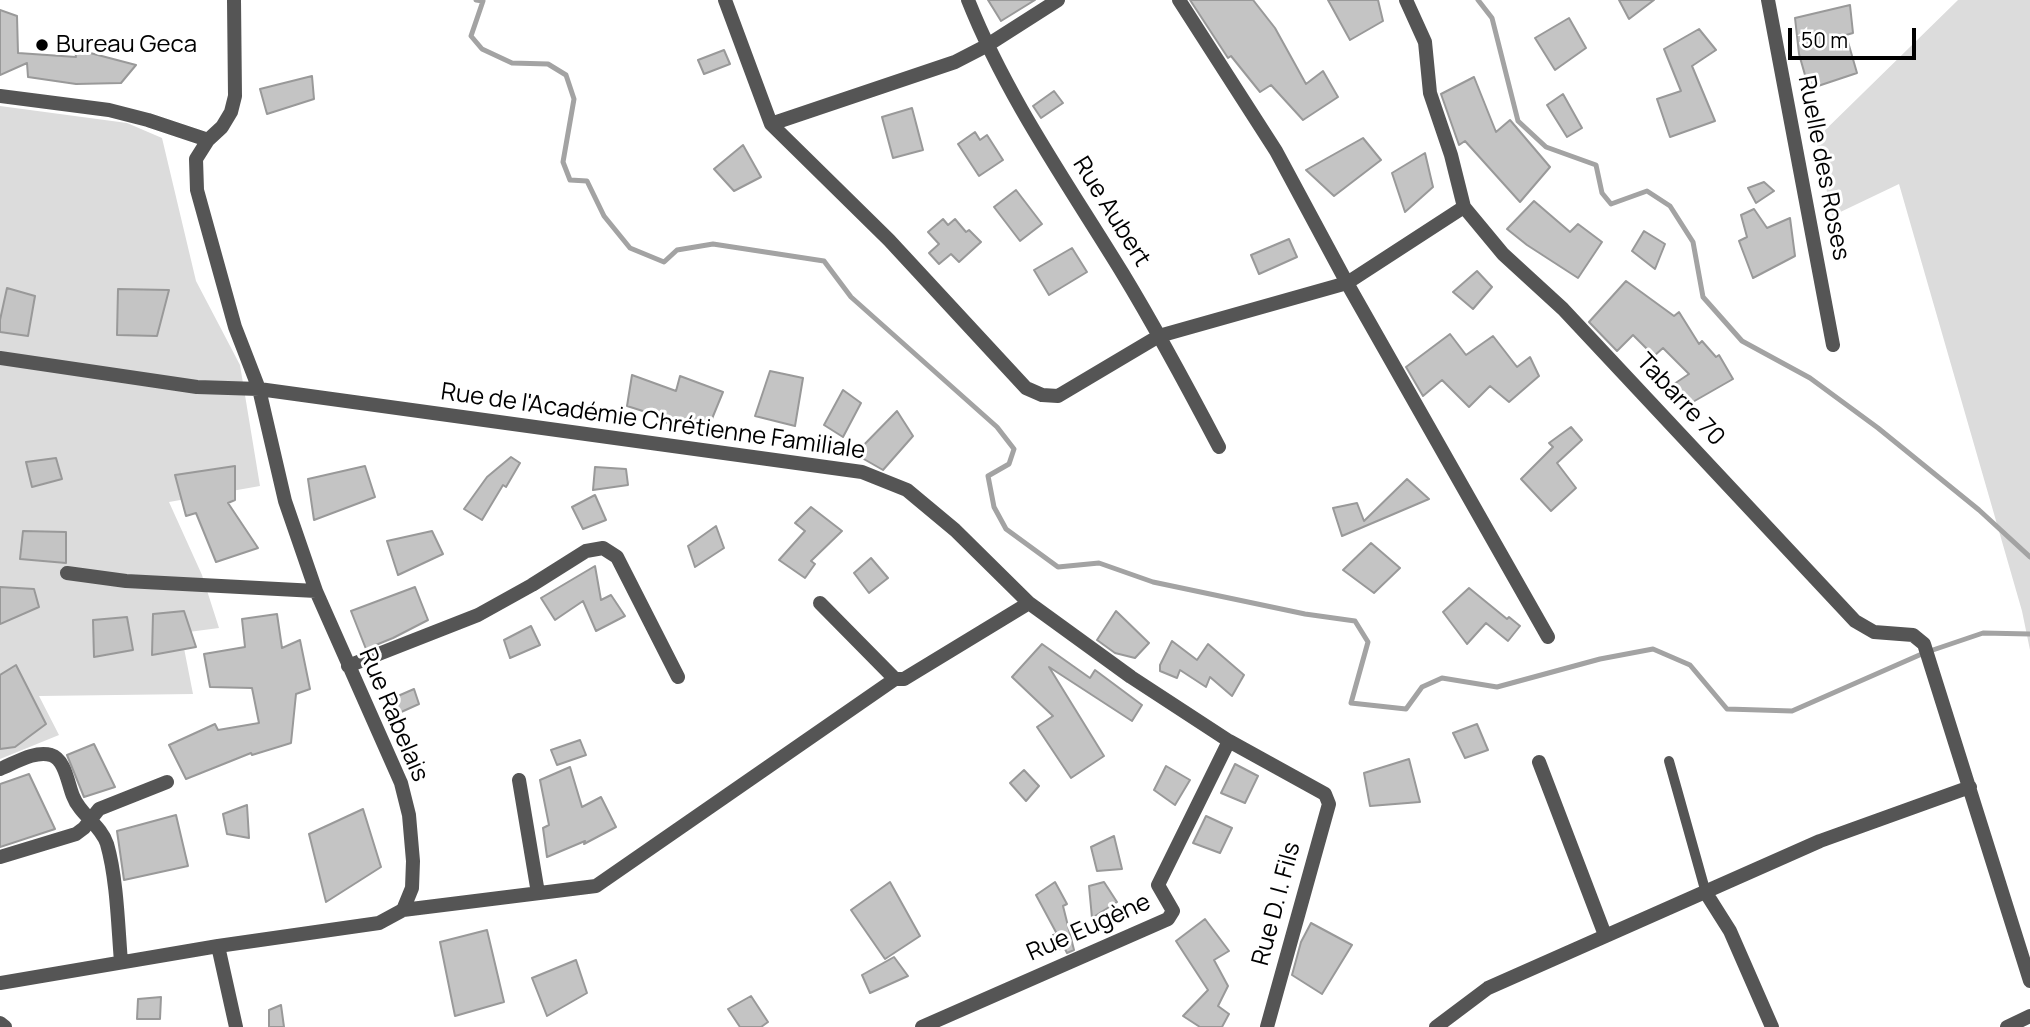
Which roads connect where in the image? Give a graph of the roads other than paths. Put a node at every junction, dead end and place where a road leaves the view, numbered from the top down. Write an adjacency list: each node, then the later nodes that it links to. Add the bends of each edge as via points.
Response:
1 (234, 0): 11 (street, via 235,96 222,127)
2 (726, 0): 10 (street)
3 (968, 0): 8 (street, Rue Aubert)
4 (1058, 0): 8 (street)
5 (1179, 0): 13 (street, via 1276,151)
6 (1406, 0): 12 (street, Tabarre 70, via 1425,42 1430,93)
7 (1768, 0): 15 (street, Ruelle des Roses)
8 (986, 46): 10 (street, via 955,62); 14 (street, Rue Aubert)
9 (0, 96): 11 (street, via 109,110)
10 (771, 124): 14 (street, via 888,240 1026,388 1058,396)
11 (208, 139): 17 (street, Rue Rabelais, via 196,159 197,190 235,327)
12 (1464, 207): 13 (street); 33 (street, Tabarre 70, via 1503,254 1563,309 1856,621 1874,632 1913,635 1924,644)
13 (1348, 283): 14 (street); 23 (street)
14 (1159, 336): 18 (street, Rue Aubert)
15 (1833, 345)
16 (0, 358): 17 (street, Rue de l'Académie Chrétienne Familiale, via 197,387)
17 (259, 389): 20 (street, Rue Rabelais, via 285,501); 22 (street, Rue de l'Académie Chrétienne Familiale, via 862,472 907,490)
18 (1219, 447)
19 (67, 573): 20 (street)
20 (316, 592): 24 (street, Rue Rabelais)
21 (820, 603): 26 (street)
22 (1029, 603): 26 (street, via 904,679); 27 (street, Rue de l'Académie Chrétienne Familiale)
23 (1548, 637)
24 (348, 666): 25 (street, via 478,615 586,551 603,548 617,557); 39 (street, Rue Rabelais, via 401,783 409,815 412,888)
25 (678, 677)
26 (895, 679): 37 (street, via 596,886)
27 (1229, 741): 34 (street, Rue de l'Académie Chrétienne Familiale); 49 (street, Rue Eugène, via 1158,885 1173,911 1168,919)
28 (1669, 761): 38 (lane)
29 (1539, 762): 40 (street)
30 (0, 769): 35 (street, via 41,754 55,756 77,805)
31 (520, 780): 37 (street)
32 (167, 782): 35 (street, via 99,809)
33 (1970, 786): 38 (street, via 1820,841); 43 (street)
34 (1325, 794): 50 (street, Rue D. I. Fils, via 1329,804)
35 (91, 821): 36 (street, via 76,834); 42 (street, via 107,844)
36 (0, 858)
37 (538, 893): 39 (street)
38 (1706, 893): 40 (street); 52 (street, via 1730,931)
39 (403, 910): 41 (street, via 379,923)
40 (1605, 935): 51 (street, via 1488,988)
41 (218, 946): 42 (street); 48 (street)
42 (121, 962): 44 (street)
43 (2030, 981)
44 (0, 983)
45 (2030, 1016): 53 (street)
46 (0, 1023): 47 (street)
47 (5, 1027)
48 (236, 1027)
49 (922, 1027)
50 (1267, 1027)
51 (1436, 1027)
52 (1772, 1027)
53 (2007, 1027)

